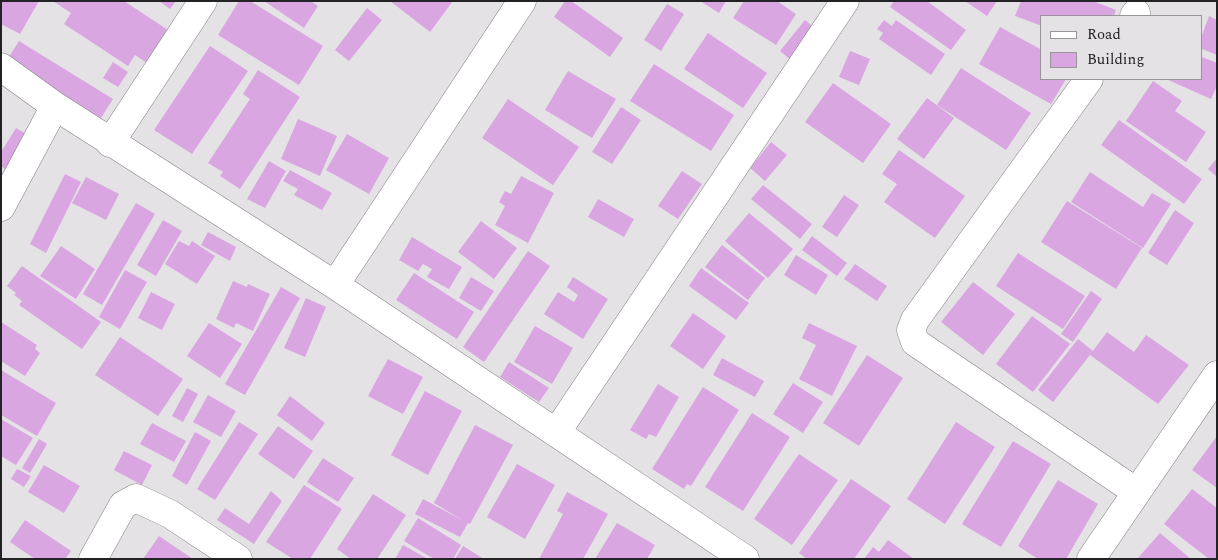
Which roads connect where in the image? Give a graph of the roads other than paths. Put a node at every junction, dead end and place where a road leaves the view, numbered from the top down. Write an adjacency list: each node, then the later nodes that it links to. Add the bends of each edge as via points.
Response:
1 (203, 1): 7 (street)
2 (522, 1): 9 (street)
3 (845, 1): 11 (street)
4 (1, 67): 6 (street)
5 (1088, 80): 12 (street, via 915,320 911,330 915,342)
6 (55, 106): 7 (street); 8 (street)
7 (110, 143): 9 (street)
8 (1, 207)
9 (335, 285): 11 (street)
10 (1217, 375): 12 (street)
11 (556, 433): 15 (street)
12 (1135, 491): 16 (street)
13 (93, 559): 14 (street, via 123,505 136,498 170,514)
14 (238, 559)
15 (745, 559)
16 (1090, 559)

